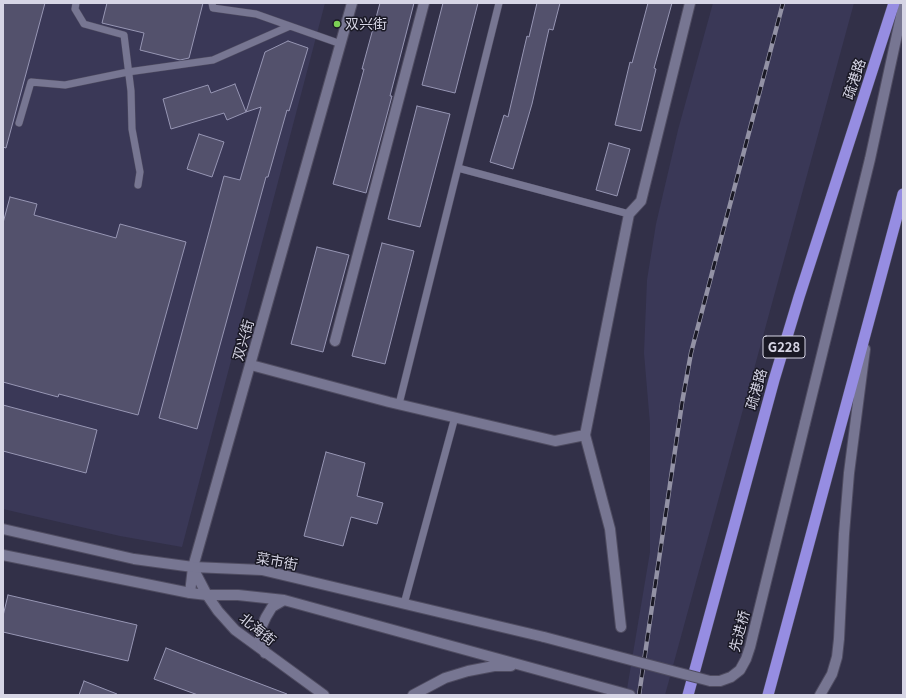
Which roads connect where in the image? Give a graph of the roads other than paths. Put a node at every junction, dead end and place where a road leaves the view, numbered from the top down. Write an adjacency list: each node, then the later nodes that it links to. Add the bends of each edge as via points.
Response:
1 (76, 3): 11 (lane, via 74,9 84,24 124,35)
2 (212, 3): 9 (lane, via 213,8 256,14)
3 (352, 3): 10 (main road, 双兴街)
4 (424, 3): 18 (main road)
5 (499, 3): 13 (lane)
6 (690, 3): 16 (main road, via 641,201)
7 (894, 3): 38 (highway, 疏港路 / G228, via 774,380)
8 (903, 7): 31 (main road, 先进桥, bridge, via 870,159 746,660 740,670 731,677 710,681)
9 (290, 26): 10 (lane); 11 (lane, via 213,60)
10 (341, 44): 19 (main road, 双兴街)
11 (128, 72): 12 (lane, via 65,85 31,82); 14 (lane, via 132,130 140,172)
12 (19, 123)
13 (458, 168): 16 (lane); 20 (lane)
14 (138, 185)
15 (903, 194): 17 (highway)
16 (629, 214): 22 (main road)
17 (870, 318): 34 (highway); 39 (main road, via 850,465 837,657 832,674)
18 (335, 341)
19 (251, 365): 20 (main road); 25 (main road, 双兴街)
20 (399, 404): 21 (main road)
21 (455, 417): 22 (main road, via 555,441); 29 (lane)
22 (585, 435): 30 (main road, via 610,529)
23 (3, 529): 25 (main road, 菜市街, via 134,559)
24 (3, 555): 26 (main road)
25 (193, 567): 26 (main road, 双兴街); 27 (main road, 北海街); 29 (main road, 菜市街, via 262,570)
26 (190, 593): 27 (main road)
27 (207, 595): 28 (main road, via 238,595); 32 (main road, 北海街, via 235,630)
28 (284, 600): 32 (main road, via 272,607 261,628 260,639); 33 (main road)
29 (404, 604): 31 (main road, 菜市街)
30 (621, 627)
31 (544, 637)
32 (265, 653): 35 (main road, 北海街)
33 (523, 665): 36 (main road, via 494,666 468,671 445,678); 37 (main road)
34 (769, 693)
35 (324, 695)
36 (413, 695)
37 (630, 695)
38 (688, 695)
39 (820, 695)

